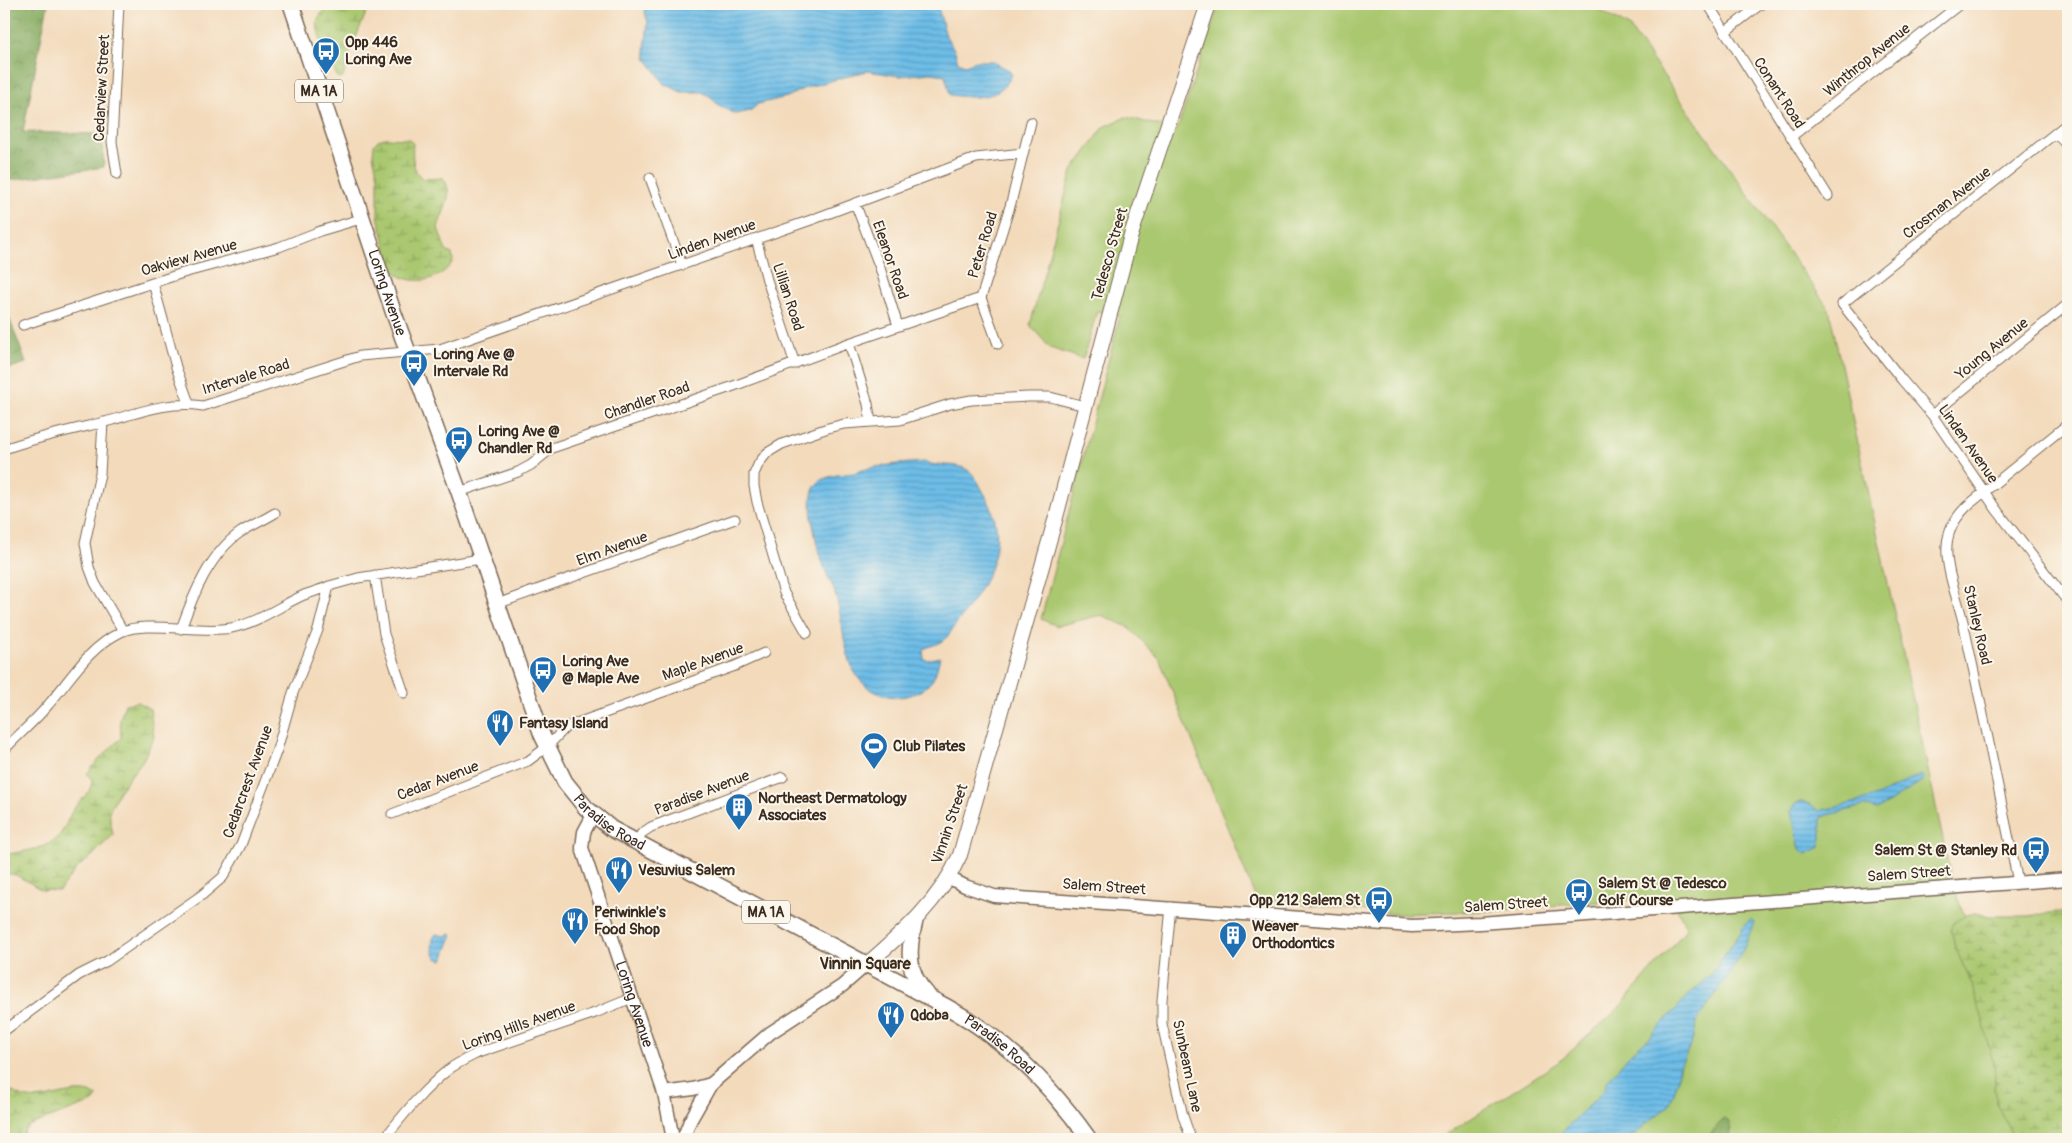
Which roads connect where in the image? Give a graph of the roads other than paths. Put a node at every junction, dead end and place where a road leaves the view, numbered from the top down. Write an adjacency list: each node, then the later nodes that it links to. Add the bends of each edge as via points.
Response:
1 (119, 4): 14 (street, Cedarview Street, via 112,142)
2 (291, 4): 18 (highway, Loring Avenue / MA 1A)
3 (1208, 4): 32 (main road, Tedesco Street, via 1143,197)
4 (1708, 4): 7 (street, Conant Road)
5 (1761, 4): 7 (street)
6 (1960, 4): 11 (street, Winthrop Avenue)
7 (1725, 32): 11 (street, Conant Road)
8 (1031, 122): 13 (street, Peter Road)
9 (2068, 123): 10 (street, Crosman Avenue)
10 (2056, 133): 12 (street); 23 (street, Crosman Avenue)
11 (1791, 137): 16 (street, Conant Road)
12 (2068, 147)
13 (1023, 153): 17 (street, Linden Avenue, via 976,158); 22 (street, Peter Road)
14 (117, 174)
15 (650, 178): 20 (street)
16 (1828, 196)
17 (855, 203): 19 (street, Linden Avenue); 26 (street, Eleanor Road)
18 (364, 218): 21 (street, Oakview Avenue, via 280,247); 29 (highway, Loring Avenue / MA 1A)
19 (756, 238): 20 (street, Linden Avenue); 30 (street, Lillian Road)
20 (682, 265): 29 (street, Linden Avenue, via 440,349)
21 (153, 283): 25 (street, Oakview Avenue); 31 (street)
22 (981, 298): 26 (street, Chandler Road); 28 (street, Peter Road)
23 (1842, 304): 33 (street, Linden Avenue)
24 (2068, 304): 33 (street, Young Avenue)
25 (23, 325)
26 (898, 326): 27 (street, Chandler Road)
27 (849, 343): 30 (street, Chandler Road); 35 (street)
28 (998, 344)
29 (409, 352): 31 (street, Intervale Road, via 360,356 203,406); 38 (highway, Loring Avenue / MA 1A)
30 (795, 364): 38 (street, Chandler Road, via 552,448 518,472)
31 (189, 403): 34 (street, Intervale Road)
32 (1085, 406): 35 (street, via 1050,397 971,400 900,420); 41 (main road, Tedesco Street)
33 (1932, 415): 39 (street, Linden Avenue)
34 (103, 422): 37 (street, Intervale Road); 49 (street, via 100,474 85,543 95,583)
35 (871, 422): 50 (street, via 844,424 782,444 767,453 754,474 757,502 784,593)
36 (2068, 424): 39 (street, Stanley Road)
37 (4, 449)
38 (459, 492): 43 (highway, Loring Avenue / MA 1A)
39 (1985, 492): 46 (street, Linden Avenue); 61 (street, Stanley Road, via 1957,516 1946,546)
40 (275, 513): 48 (street, via 240,533 216,557 191,600)
41 (1056, 517): 59 (main road, Vinnin Street, via 960,855)
42 (734, 519): 47 (street, Elm Avenue)
43 (481, 560): 44 (street); 47 (highway, Loring Avenue / MA 1A)
44 (376, 575): 45 (street); 52 (street, via 384,634)
45 (329, 586): 48 (street, via 244,625 216,630); 67 (street, Cedarcrest Avenue, via 318,630 293,693 271,767 230,868 202,895 112,958 79,975)
46 (2068, 602)
47 (497, 604): 53 (highway, Loring Avenue / MA 1A)
48 (181, 629): 49 (street)
49 (123, 631): 54 (street, via 86,656 48,705)
50 (807, 632)
51 (764, 653): 53 (street, Maple Avenue, via 566,727)
52 (404, 693)
53 (547, 748): 56 (street, Cedar Avenue, via 528,761); 57 (highway, Paradise Road / MA 1A, via 565,782)
54 (4, 750)
55 (783, 777): 58 (street, Paradise Avenue, via 651,827)
56 (392, 814)
57 (593, 815): 58 (highway, Paradise Road / MA 1A); 65 (main road, Loring Avenue, via 584,832 582,848)
58 (635, 843): 64 (highway, Paradise Road / MA 1A)
59 (949, 878): 62 (main road, Salem Street, via 994,896); 63 (main road, Vinnin Street)
60 (2068, 879): 61 (main road, Salem Street)
61 (2018, 882): 62 (main road, Salem Street, via 1412,926)
62 (1171, 907): 74 (street, Sunbeam Lane, via 1162,1024)
63 (915, 921): 64 (main road, Vinnin Street); 66 (highway, via 910,950 914,976 919,986)
64 (865, 966): 66 (highway, Paradise Road / MA 1A); 68 (main road, Vinnin Street, via 842,986 770,1033)
65 (632, 998): 69 (main road, Loring Avenue); 70 (street, Loring Hills Avenue, via 462,1061 431,1087)
66 (936, 1002): 73 (highway, Paradise Road / MA 1A, via 978,1026 1023,1064 1061,1102)
67 (4, 1031)
68 (711, 1084): 69 (main road, Vinnin Street); 72 (main road)
69 (664, 1093): 71 (main road, Loring Avenue)
70 (384, 1139)
71 (673, 1139)
72 (683, 1139)
73 (1089, 1139)
74 (1191, 1139)

